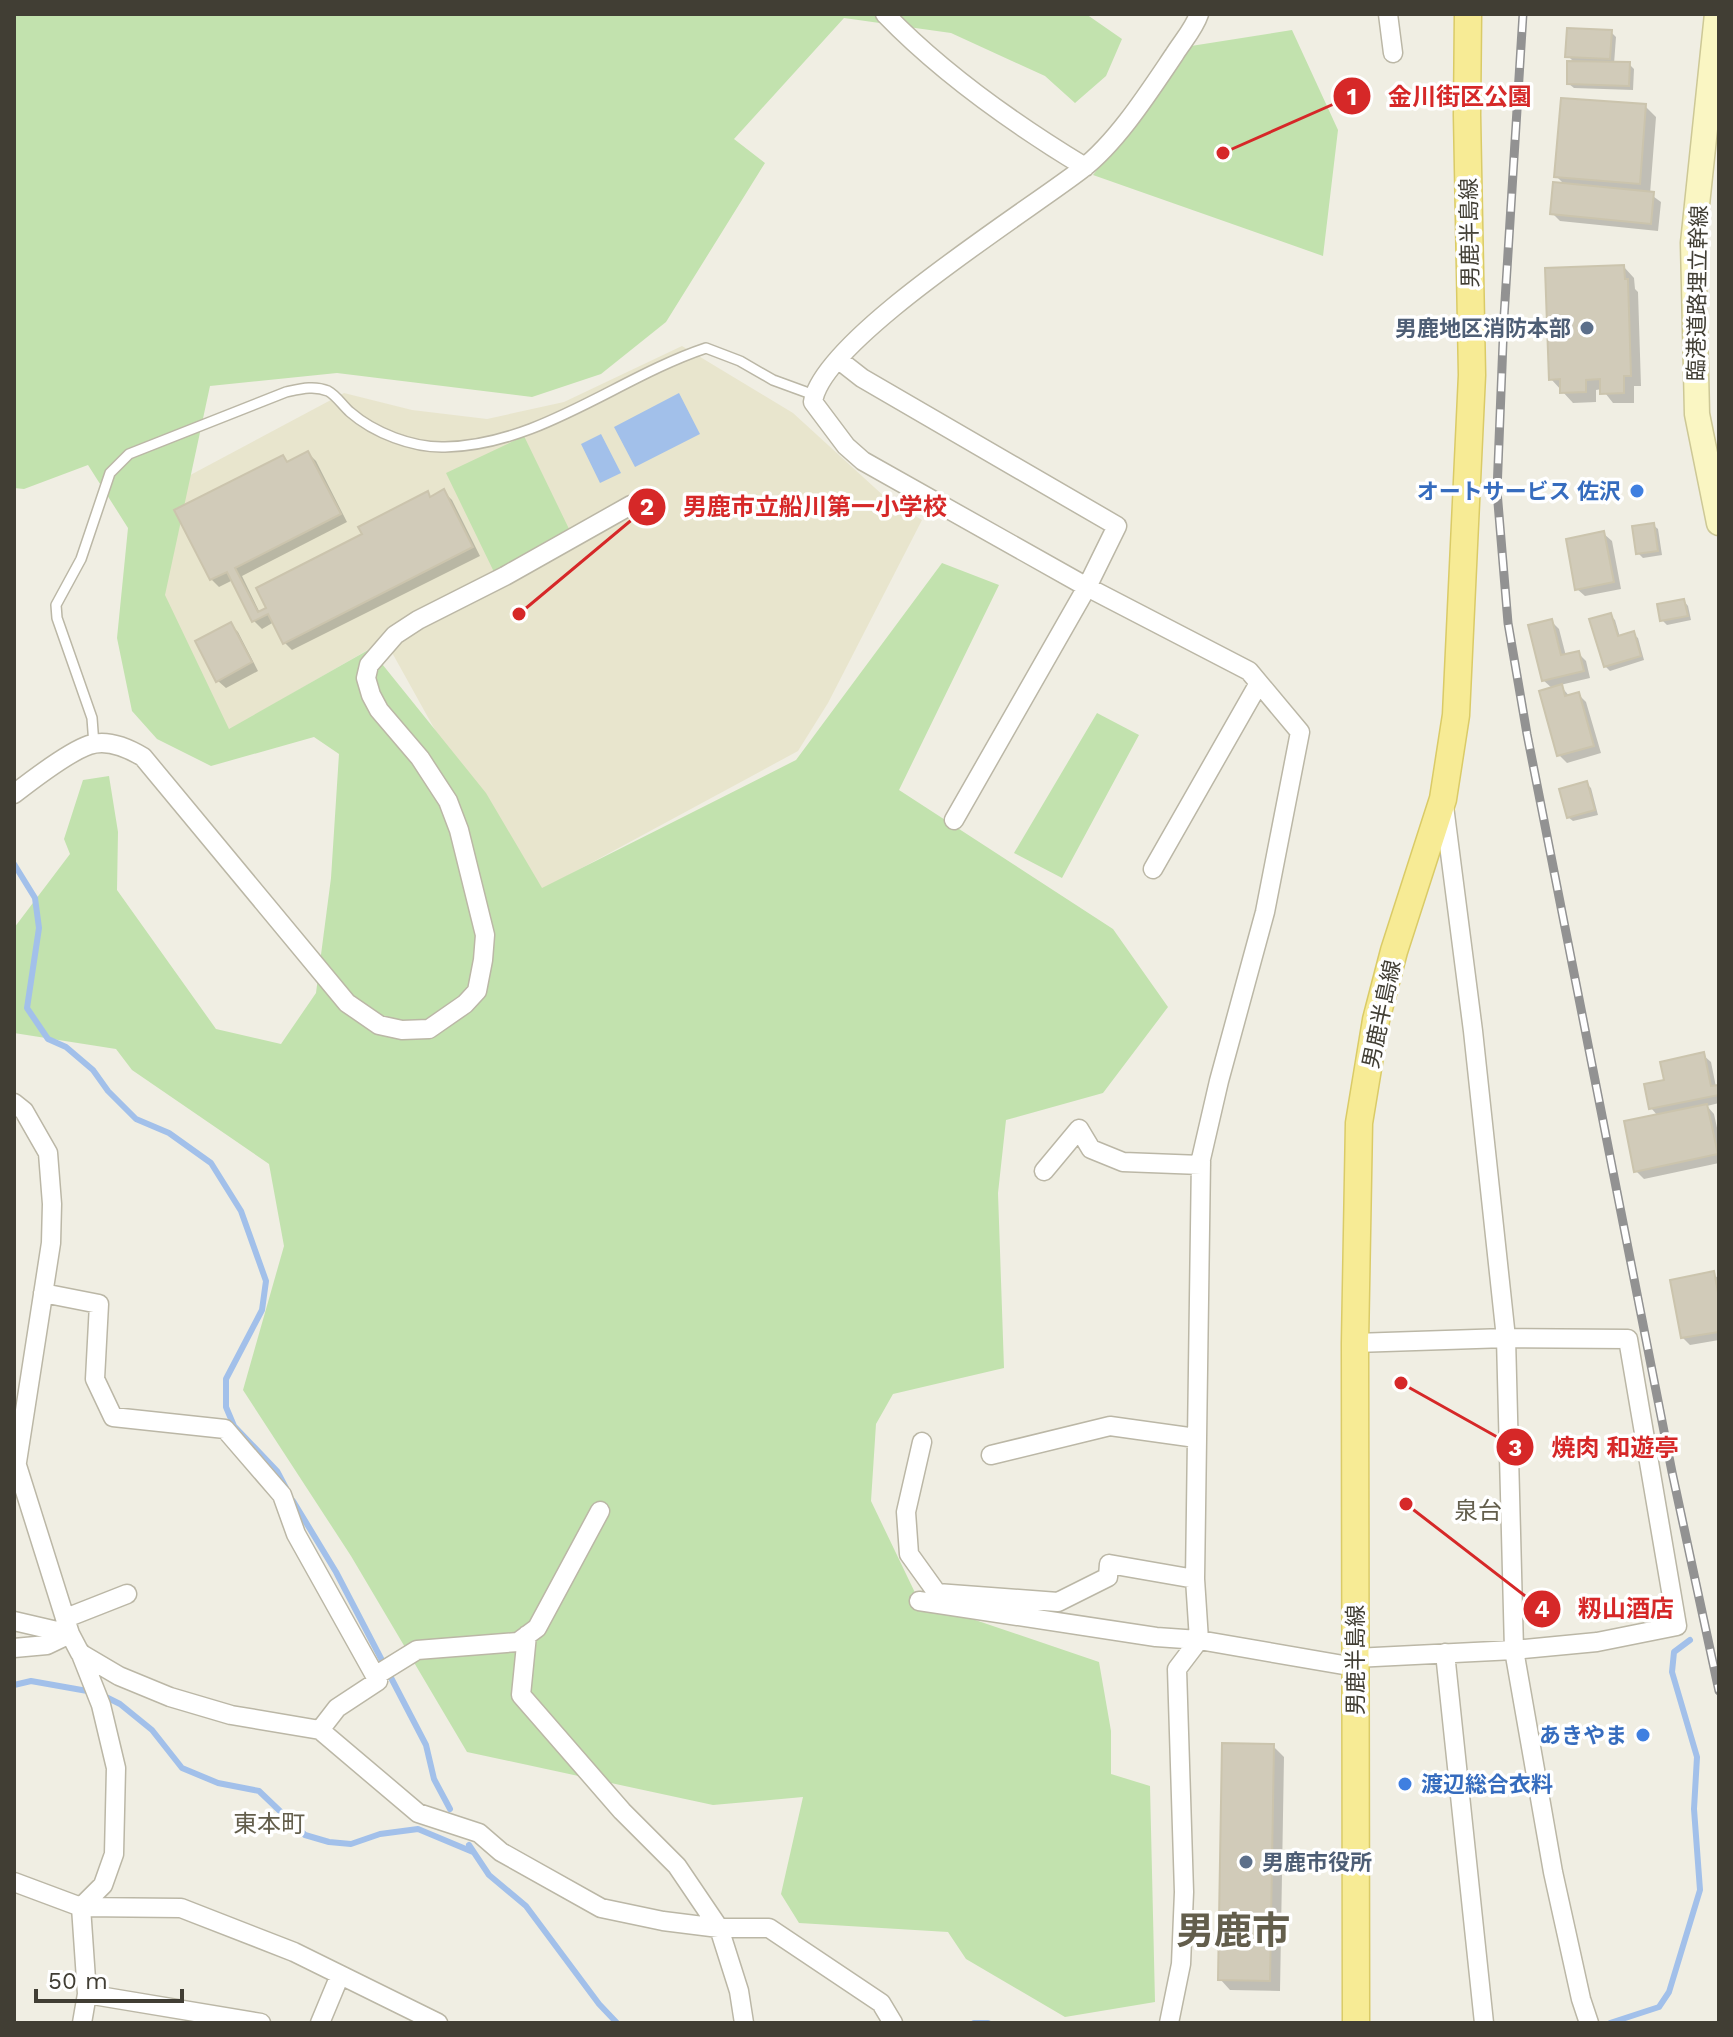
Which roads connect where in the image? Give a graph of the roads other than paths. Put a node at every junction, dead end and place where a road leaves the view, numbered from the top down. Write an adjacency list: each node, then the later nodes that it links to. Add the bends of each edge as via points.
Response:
1 (885, 14): 7 (street, via 921,51)
2 (1199, 14): 7 (street, via 1139,108)
3 (1388, 14): 6 (street)
4 (1468, 14): 16 (main road, 男鹿半島線, via 1472,375 1456,715)
5 (1717, 14): 11 (street, 臨港道路埋立幹線, via 1693,243 1697,414)
6 (1393, 53)
7 (1085, 167): 8 (street, via 902,300)
8 (839, 360): 9 (street); 12 (street, via 1117,526)
9 (814, 395): 12 (street, via 826,421 863,461); 14 (lane, via 706,348 555,419 465,446 442,447 388,435 360,420 329,391 307,387 129,454 110,473 81,559 56,605 92,718)
10 (631, 505): 14 (street, via 418,620 395,635 369,665 366,678 375,703 448,801 485,935 477,991 429,1029 379,1025 347,1003 143,757 125,746)
11 (1719, 523)
12 (1087, 587): 13 (street, via 1249,671); 17 (street)
13 (1259, 683): 18 (street); 20 (street, via 1300,732 1265,912)
14 (94, 745): 15 (street)
15 (14, 794)
16 (1443, 799): 23 (street); 24 (main road, 男鹿半島線, via 1376,1020 1359,1123)
17 (954, 820)
18 (1153, 869)
19 (14, 1103): 22 (street, via 48,1153 51,1243)
20 (1201, 1165): 21 (street, via 1123,1162 1091,1149 1079,1129); 25 (street)
21 (1044, 1171)
22 (43, 1293): 28 (street); 42 (street, via 99,1304 95,1379 113,1417 225,1429 282,1495 303,1547)
23 (1506, 1338): 24 (street); 38 (street); 38 (street, via 1628,1339 1677,1626 1597,1642)
24 (1355, 1343): 41 (main road, 男鹿半島線)
25 (1196, 1438): 27 (street, via 1110,1426); 30 (street)
26 (922, 1442): 30 (street, via 906,1512 909,1554 937,1593 1058,1602 1108,1577 1109,1564)
27 (991, 1455)
28 (16, 1459): 34 (street)
29 (600, 1511): 35 (street, via 537,1628)
30 (1195, 1579): 36 (street)
31 (127, 1594): 34 (street)
32 (919, 1601): 36 (street)
33 (14, 1621): 34 (street)
34 (68, 1626): 37 (street, via 47,1645); 39 (street)
35 (527, 1635): 42 (street, via 518,1642 417,1650); 46 (street, via 521,1695 677,1866)
36 (1199, 1640): 41 (street); 55 (street, via 1177,1669 1184,1892 1181,1964)
37 (14, 1648)
38 (1514, 1650): 40 (street); 58 (street, via 1553,1872)
39 (80, 1652): 43 (street, via 119,1676 170,1697 231,1715); 45 (street, via 101,1705 116,1768 114,1854 103,1885)
40 (1445, 1653): 41 (street); 57 (street)
41 (1355, 1662): 56 (main road, 男鹿半島線)
42 (375, 1676): 43 (street, via 378,1681 337,1708)
43 (320, 1730): 46 (street, via 418,1813 479,1833 501,1852 601,1908)
44 (14, 1882): 45 (street)
45 (81, 1907): 47 (street, via 181,1908); 48 (street)
46 (719, 1928): 53 (street); 54 (street, via 769,1928 881,2003)
47 (340, 1975): 51 (street); 52 (street)
48 (87, 1994): 49 (street); 50 (street)
49 (82, 2023)
50 (261, 2023)
51 (320, 2023)
52 (438, 2023)
53 (744, 2023)
54 (893, 2023)
55 (1169, 2023)
56 (1356, 2023)
57 (1484, 2023)
58 (1589, 2023)

